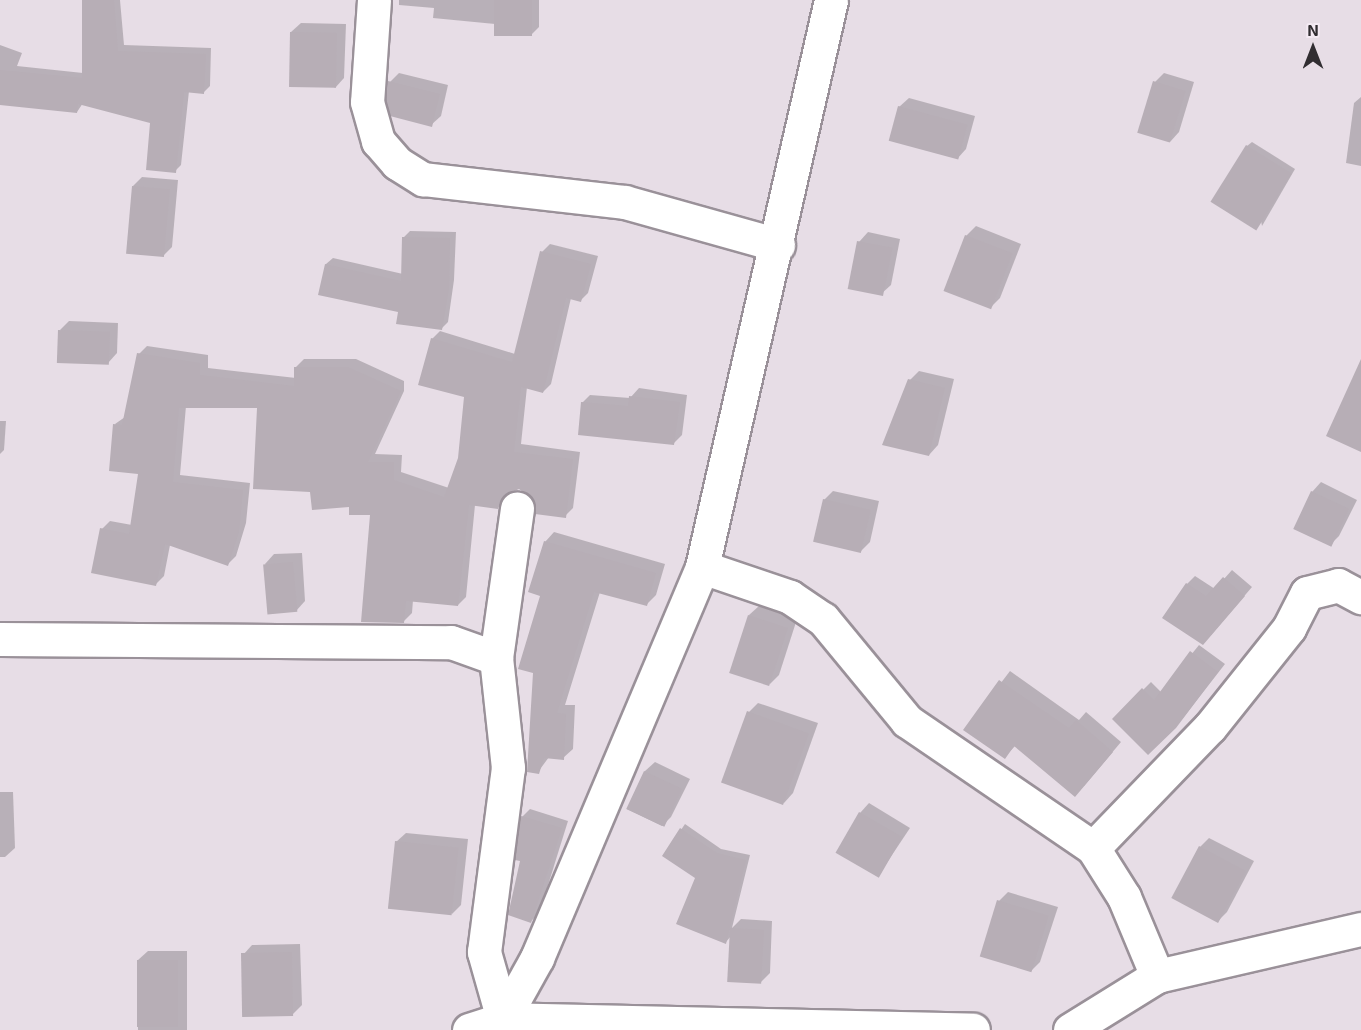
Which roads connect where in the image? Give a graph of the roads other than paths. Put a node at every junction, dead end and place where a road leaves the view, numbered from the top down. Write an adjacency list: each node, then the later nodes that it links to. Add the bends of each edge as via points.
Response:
1 (374, 0): 3 (street, via 367,102 378,141 397,164 423,179 625,202)
2 (831, 0): 3 (street)
3 (777, 244): 5 (street)
4 (517, 508): 8 (street)
5 (702, 567): 9 (street, via 790,597 822,619 907,722); 12 (street, via 537,958)
6 (1361, 597): 9 (street, via 1338,585 1307,592 1289,628 1210,727)
7 (0, 639): 8 (street, via 451,642)
8 (496, 658): 12 (street, via 508,768 484,952)
9 (1093, 848): 11 (street, via 1124,897)
10 (1360, 931): 11 (street)
11 (1157, 976): 15 (street)
12 (503, 1019): 13 (street); 14 (street)
13 (469, 1030)
14 (973, 1030)
15 (1070, 1030)

